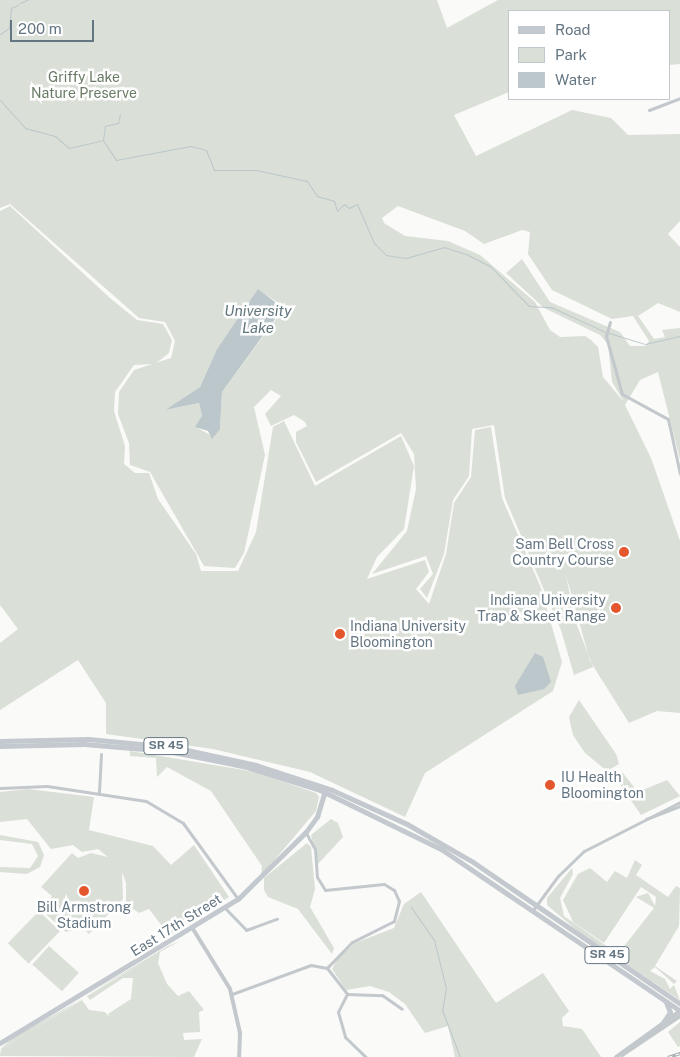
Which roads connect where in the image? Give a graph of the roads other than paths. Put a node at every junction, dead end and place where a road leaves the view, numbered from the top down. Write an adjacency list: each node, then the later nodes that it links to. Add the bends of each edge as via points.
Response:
1 (680, 98): 2 (street)
2 (649, 110)
3 (610, 322): 4 (street, via 606,336 622,394 668,419)
4 (680, 474)
5 (0, 741): 6 (highway, SR 45)
6 (102, 742): 7 (highway, SR 45); 10 (highway, SR 45, via 214,759)
7 (0, 746)
8 (101, 754): 11 (street)
9 (0, 788): 11 (street, via 26,785)
10 (326, 790): 15 (main road, East 17th Street); 18 (highway, SR 45, via 427,841)
11 (99, 792): 16 (street, via 146,801 182,822)
12 (680, 802): 14 (street)
13 (680, 806): 14 (street)
14 (645, 819): 18 (street, via 580,854)
15 (306, 832): 16 (main road, East 17th Street); 21 (street, via 315,849 318,883 334,892 384,884 397,894 400,909 386,928 352,942)
16 (238, 899): 17 (main road, East 17th Street)
17 (226, 908): 19 (street, via 246,930); 20 (main road, East 17th Street)
18 (534, 908): 24 (highway, SR 45); 25 (highway, SR 45)
19 (277, 919)
20 (193, 929): 22 (street); 30 (main road, East 17th Street)
21 (328, 968): 22 (street, via 311,965); 23 (street)
22 (232, 994): 31 (street, via 240,1033)
23 (347, 994): 26 (street, via 377,993); 32 (street, via 338,1012 342,1028 349,1043)
24 (664, 1000): 27 (highway, SR 45); 29 (highway, via 670,1012)
25 (680, 1004)
26 (402, 1009)
27 (680, 1011): 29 (street)
28 (680, 1016): 33 (street)
29 (662, 1024): 33 (street)
30 (0, 1043)
31 (239, 1057)
32 (366, 1057)
33 (617, 1057)

